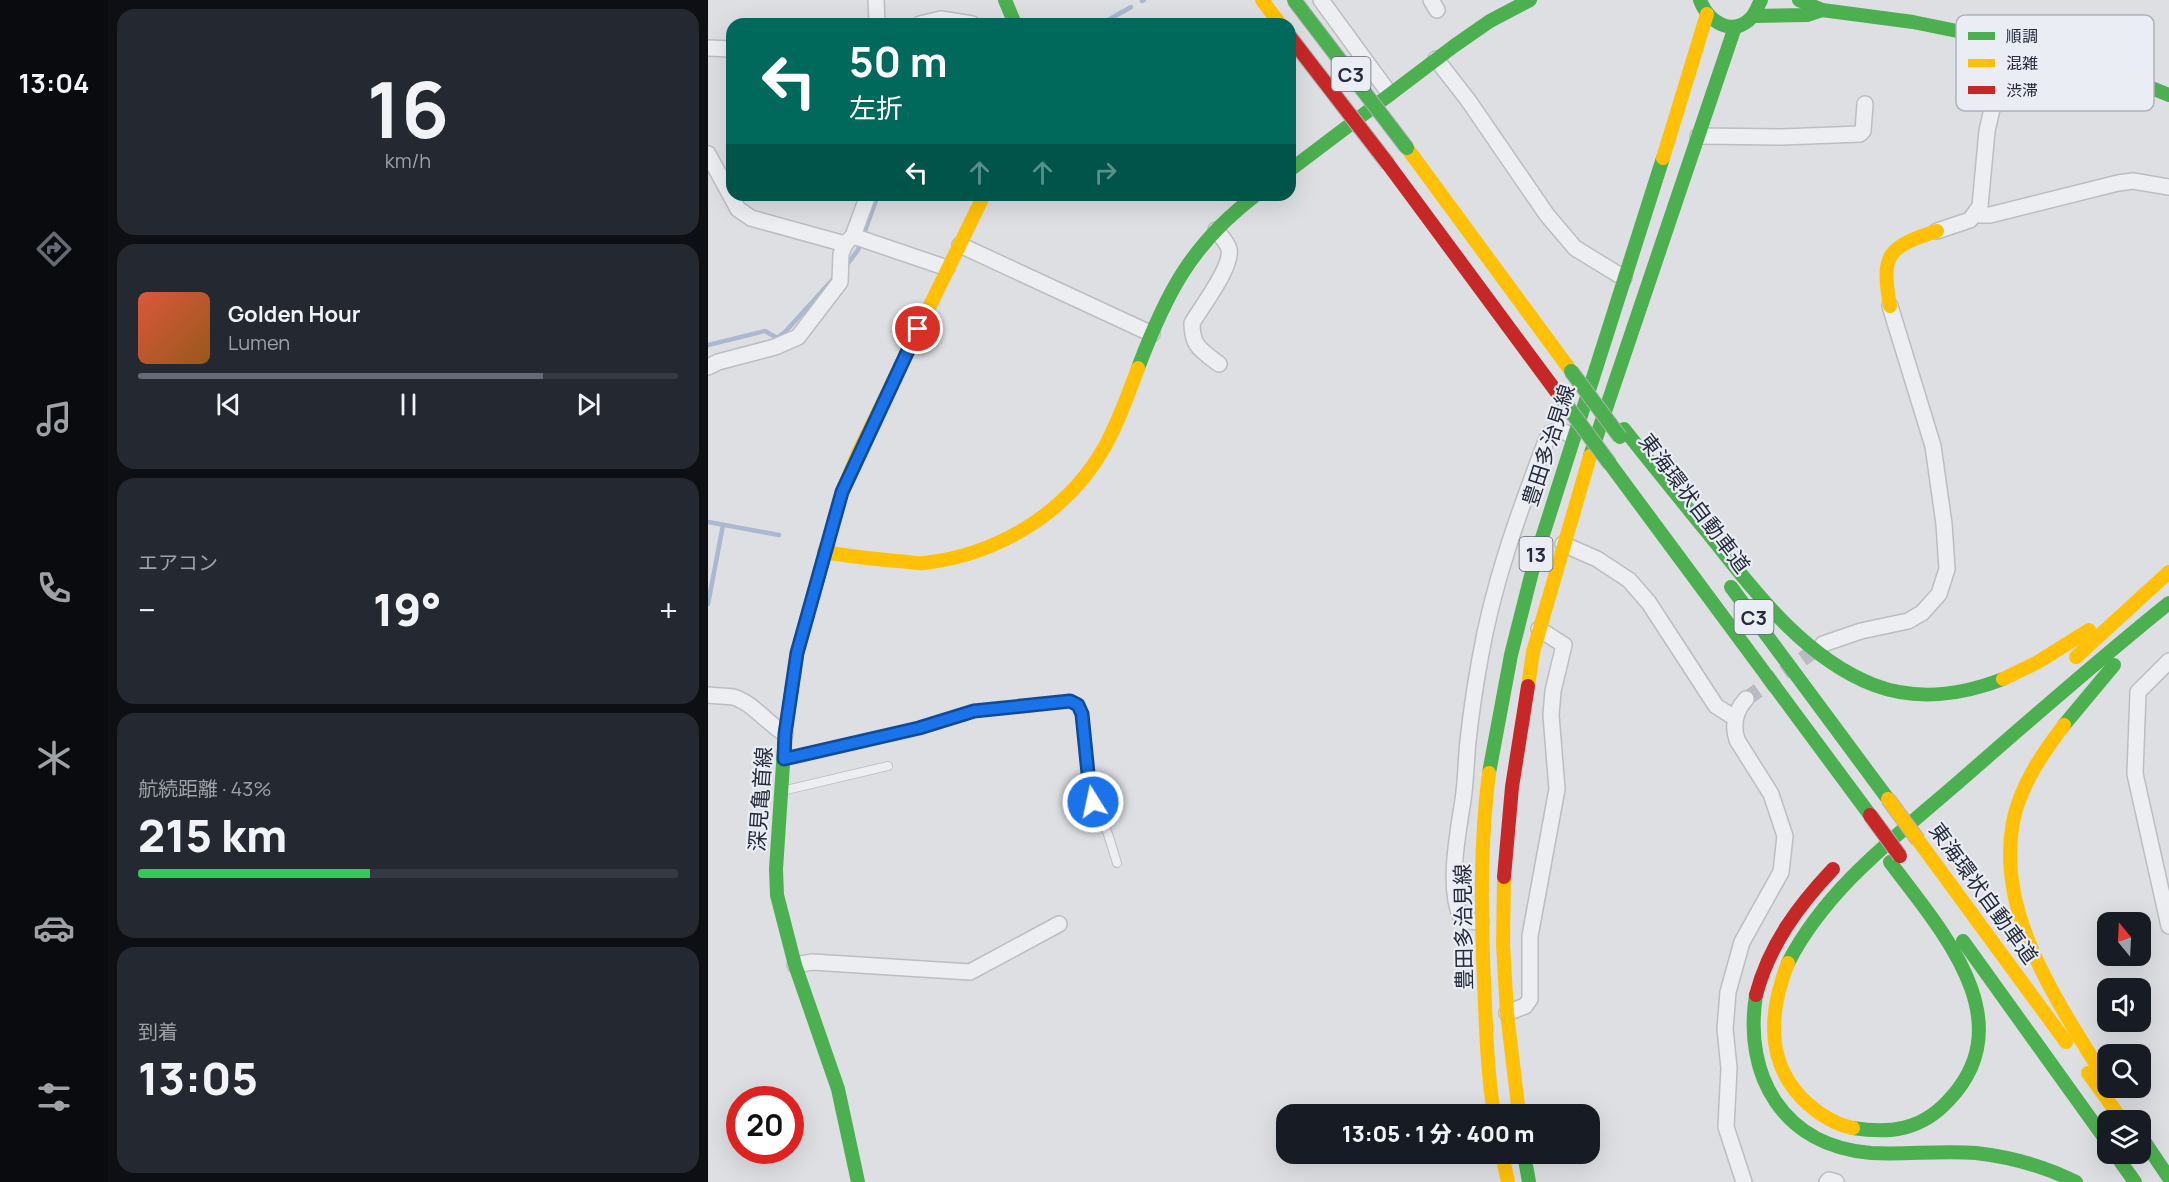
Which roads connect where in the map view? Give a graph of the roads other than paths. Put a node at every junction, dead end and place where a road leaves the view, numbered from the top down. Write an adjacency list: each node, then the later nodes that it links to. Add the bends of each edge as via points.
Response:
1 (876, 0): 13 (street)
2 (1005, 0): 14 (main road)
3 (1262, 0): 15 (main road)
4 (1294, 0): 47 (main road, 東海環状自動車道 / C3, bridge, via 1558,354)
5 (1321, 0): 23 (street)
6 (1530, 0): 21 (main road, via 1481,26)
7 (1700, 0): 11 (main road)
8 (1761, 0): 12 (main road)
9 (1799, 0): 10 (main road)
10 (1822, 10): 12 (main road, via 1807,15); 17 (main road)
11 (1707, 14): 16 (main road, via 1714,22); 42 (main road, 豊田多治見線 / 13)
12 (1754, 16): 16 (main road)
13 (877, 18)
14 (1012, 18)
15 (1276, 18)
16 (1735, 27): 27 (main road, 豊田多治見線 / 13)
17 (1956, 31)
18 (1296, 45): 70 (main road, 東海環状自動車道 / C3, bridge, via 1731,627)
19 (708, 48): 20 (street)
20 (726, 49)
21 (1436, 59): 23 (main road); 42 (street, via 1547,215 1575,248)
22 (2154, 89): 24 (main road)
23 (1389, 93): 29 (main road)
24 (2169, 95)
25 (1865, 104): 27 (street, via 1860,134)
26 (1992, 111): 36 (street, via 1980,206)
27 (1698, 136): 49 (main road, 豊田多治見線 / 13)
28 (708, 154): 30 (street)
29 (1296, 165)
30 (726, 187)
31 (2169, 187): 36 (street, via 2133,181 2118,183 1990,215)
32 (734, 201): 39 (street, via 751,218)
33 (866, 201): 39 (street)
34 (981, 201): 40 (main road, 深見亀首線)
35 (1249, 201): 37 (main road)
36 (1975, 215): 38 (street)
37 (1216, 230): 44 (main road, via 1176,280); 45 (street, via 1228,246 1230,259 1192,323 1192,333 1195,346)
38 (1937, 231): 43 (main road, via 1892,250 1885,270)
39 (853, 242): 41 (street); 46 (street, via 840,282 798,337)
40 (960, 245): 41 (main road, 深見亀首線); 44 (street)
41 (947, 268): 51 (main road, 深見亀首線, via 859,451)
42 (1624, 278): 48 (main road, 豊田多治見線 / 13)
43 (1890, 306): 57 (street, via 1933,446 1947,569 1939,594 1922,613 1908,621)
44 (1152, 334): 51 (main road, via 1096,463 1071,495 1046,517 977,552 922,563)
45 (1219, 364)
46 (708, 368)
47 (1622, 433): 50 (main road, 東海環状自動車道 / C3); 54 (main road, via 1802,640 1841,668 1879,686 1902,692 1943,694 1985,686 2052,654)
48 (1573, 436): 72 (main road, 豊田多治見線 / 13, via 1529,579 1504,687 1486,802); 72 (street, via 1560,430 1550,433 1546,441 1517,516 1479,659 1456,841 1455,886 1461,918)
49 (1563, 544): 56 (main road, 豊田多治見線 / 13); 62 (street, via 1597,559 1629,580 1649,603 1716,706)
50 (1704, 551)
51 (824, 552): 63 (main road, 深見亀首線, via 797,653)
52 (2169, 572): 54 (main road)
53 (1725, 579): 80 (main road, 東海環状自動車道 / C3, bridge)
54 (2153, 586): 59 (main road)
55 (2169, 603): 70 (main road, via 1858,870 1826,904 1798,946 1774,1008 1773,1038 1779,1064 1788,1082 1813,1111 1848,1128 1867,1132 1905,1129 1939,1112 1966,1081 1979,1041 1975,1000 1964,972); 77 (main road, via 2049,745 2027,782 2010,840 2014,899 2029,943)
56 (1539, 629): 76 (main road, 豊田多治見線 / 13, via 1522,715 1507,830 1503,944); 76 (street, via 1564,645 1551,715 1557,789 1530,936 1530,999 1525,1006)
57 (1823, 644)
58 (2169, 661): 74 (street, via 2138,692 2135,774)
59 (2069, 663)
60 (708, 695): 63 (street, via 744,702)
61 (1746, 699): 62 (street)
62 (1735, 718): 91 (street, via 1737,740 1771,794 1785,836 1781,872 1742,942 1728,992 1725,1029 1730,1068 1726,1128)
63 (785, 734): 64 (main road, 深見亀首線)
64 (784, 759): 66 (main road, 深見亀首線); 71 (lane, via 919,728 974,711 1070,701 1078,705 1082,714 1090,793)
65 (888, 766): 66 (lane)
66 (781, 791): 75 (main road, 深見亀首線, via 777,895)
67 (1905, 806): 68 (main road)
68 (1870, 836)
69 (1845, 857): 94 (main road, via 1796,912 1772,952 1759,984 1752,1034 1759,1068 1773,1098 1794,1123 1836,1147 1872,1154 1969,1153 2003,1157 2035,1164)
70 (1895, 859): 81 (main road, 東海環状自動車道 / C3)
71 (1117, 863)
72 (1481, 922): 78 (main road, 豊田多治見線 / 13)
73 (1059, 924): 75 (street, via 970,972 812,962)
74 (2169, 926)
75 (795, 965): 88 (main road, 深見亀首線, via 838,1089)
76 (1507, 1013): 79 (main road, 豊田多治見線 / 13)
77 (2097, 1064)
78 (1493, 1104)
79 (1518, 1104)
80 (2115, 1110)
81 (2097, 1128)
82 (2151, 1151): 87 (main road)
83 (2151, 1162): 96 (main road)
84 (1504, 1164): 89 (main road)
85 (1526, 1164): 90 (main road)
86 (2122, 1164): 95 (main road)
87 (2169, 1178)
88 (858, 1182)
89 (1508, 1182)
90 (1529, 1182)
91 (1744, 1182)
92 (1827, 1182): 93 (street)
93 (1836, 1182)
94 (2076, 1182)
95 (2135, 1182)
96 (2165, 1182)

